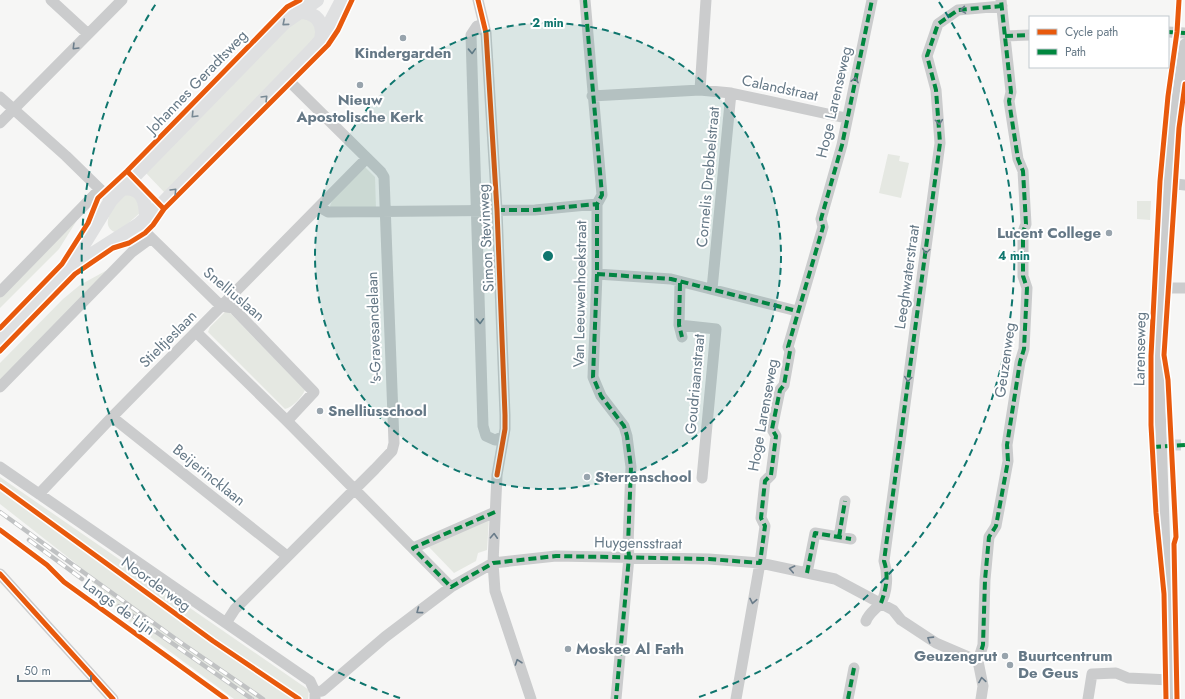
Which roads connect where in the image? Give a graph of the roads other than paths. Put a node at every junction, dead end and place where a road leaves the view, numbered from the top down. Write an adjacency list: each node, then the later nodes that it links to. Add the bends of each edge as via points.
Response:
1 (51, 0): 14 (street)
2 (122, 0): 14 (street)
3 (317, 0): 10 (main road, Johannes Geradtsweg)
4 (342, 0): 17 (main road, Johannes Geradtsweg)
5 (478, 0): 12 (street, Simon Stevinweg)
6 (585, 0): 23 (street, Van Leeuwenhoekstraat)
7 (706, 0): 20 (street, Cornelis Drebbelstraat)
8 (872, 0): 25 (street, Hoge Larenseweg, one-way to 8)
9 (1001, 3): 16 (street, Geuzenweg); 77 (street, Leeghwaterstraat, one-way to 77, via 958,10 938,24 927,56 936,90 940,143 884,561 888,572)
10 (299, 12): 17 (main road, via 317,18 322,25); 31 (main road, Johannes Geradtsweg, one-way to 31, via 284,23)
11 (1169, 32): 13 (street)
12 (486, 33): 35 (street, Simon Stevinweg, one-way to 35, via 477,26 471,35); 36 (street, Simon Stevinweg)
13 (1185, 33)
14 (88, 34): 24 (street, one-way to 24)
15 (1029, 35): 16 (street)
16 (1005, 36): 80 (street, Geuzenweg, via 1011,92 1009,101 1018,159 1023,171 1026,224 1023,232 1023,276 1027,288 1024,349 1007,445 1008,461 996,526 989,537 983,645)
17 (321, 40): 19 (main road, Johannes Geradtsweg)
18 (1185, 44): 28 (street, Larenseweg)
19 (286, 78): 27 (street, 's-Gravesandelaan); 39 (main road, Johannes Geradtsweg, one-way to 19)
20 (700, 90): 21 (street, Cornelis Drebbelstraat); 23 (street)
21 (731, 93): 25 (street, Calandstraat); 47 (street, Cornelis Drebbelstraat)
22 (0, 96): 24 (street)
23 (592, 96): 33 (street, Van Leeuwenhoekstraat, via 602,195)
24 (14, 109): 26 (street); 30 (street)
25 (846, 118): 50 (street, Hoge Larenseweg, via 842,145 821,219 823,227 801,306)
26 (0, 123)
27 (367, 158): 34 (street, Stieltjeslaan); 38 (street, 's-Gravesandelaan, via 384,177)
28 (1168, 183): 29 (street); 45 (street, Larenseweg)
29 (1185, 184)
30 (100, 189): 32 (street); 48 (street)
31 (121, 189): 32 (main road, Johannes Geradtsweg); 39 (main road, via 134,189 140,194 146,205)
32 (111, 200): 37 (main road, Johannes Geradtsweg)
33 (597, 204): 36 (street, via 535,210); 43 (street, Van Leeuwenhoekstraat)
34 (319, 207): 38 (street, via 328,212); 49 (street, Stieltjeslaan)
35 (476, 210): 36 (street); 38 (street); 58 (street, Simon Stevinweg, one-way to 58, via 483,426 486,436 494,440)
36 (497, 210): 58 (street, Simon Stevinweg, via 505,415)
37 (102, 212): 40 (main road, via 105,232 112,236); 42 (main road, Johannes Geradtsweg)
38 (385, 212): 61 (street, 's-Gravesandelaan, via 394,443 392,451)
39 (142, 222): 40 (main road, Johannes Geradtsweg); 41 (street, Snelliuslaan)
40 (122, 236): 42 (main road, Johannes Geradtsweg)
41 (151, 238): 49 (street, Snelliuslaan); 55 (street, via 132,252)
42 (68, 270): 54 (main road, Johannes Geradtsweg)
43 (597, 274): 44 (street, via 671,279); 69 (street, Van Leeuwenhoekstraat, via 593,377 601,396 624,426 627,436 630,467)
44 (680, 283): 47 (street); 51 (street, Goudriaanstraat)
45 (1161, 288): 46 (street); 82 (street, Larenseweg, via 1158,365)
46 (1185, 288)
47 (712, 289): 50 (street)
48 (0, 292)
49 (221, 306): 52 (street, Stieltjeslaan); 57 (street, Snelliuslaan, via 233,308 314,392)
50 (797, 311): 70 (street, Hoge Larenseweg, via 788,347 790,351 784,385 780,390 772,429 776,436 771,475 765,481 761,518 765,526)
51 (680, 325): 53 (street, Goudriaanstraat); 60 (street, Goudriaanstraat, via 716,329)
52 (196, 332): 56 (street, Stieltjeslaan); 57 (street)
53 (682, 337)
54 (0, 338)
55 (0, 387)
56 (112, 417): 62 (street, Stieltjeslaan); 68 (street, Beijerincklaan)
57 (287, 421): 61 (street)
58 (503, 437): 64 (street, Simon Stevinweg)
59 (0, 467): 62 (street, Noorderweg)
60 (702, 478)
61 (354, 489): 67 (street); 68 (street, 's-Gravesandelaan)
62 (39, 494): 79 (street, Noorderweg)
63 (845, 501): 65 (street)
64 (495, 512): 67 (street); 71 (street, Simon Stevinweg, one-way to 64)
65 (839, 537): 66 (street); 72 (street, via 814,533)
66 (851, 539)
67 (414, 548): 75 (street)
68 (287, 556): 79 (street, 's-Gravesandelaan, via 235,609)
69 (629, 557): 70 (street, Huygensstraat); 71 (street, Huygensstraat, via 556,556); 86 (street, Van Leeuwenhoekstraat)
70 (760, 562): 72 (street, Huygensstraat, one-way to 70); 87 (street, Hoge Larenseweg, one-way to 87)
71 (493, 563): 75 (street, Huygensstraat); 85 (street, Simon Stevinweg, one-way to 71, via 495,591)
72 (807, 573): 77 (street, Huygensstraat, via 835,579)
73 (0, 574): 74 (street)
74 (9, 584): 76 (street); 84 (street)
75 (451, 587): 83 (street, Huygensstraat, one-way to 83)
76 (0, 591)
77 (881, 603): 78 (street, via 869,614); 80 (street, Huygensstraat, one-way to 77, via 936,643)
78 (866, 621)
79 (226, 624): 83 (street, Noorderweg, via 310,681)
80 (978, 661): 89 (street, Geuzenweg, one-way to 80, via 983,686)
81 (854, 668): 88 (street)
82 (1170, 680): 90 (street, via 1128,678 1116,673 1092,674); 91 (street, Larenseweg)
83 (315, 695)
84 (113, 699)
85 (531, 699)
86 (616, 699)
87 (736, 699)
88 (848, 699)
89 (981, 699)
90 (1088, 699)
91 (1170, 699)

